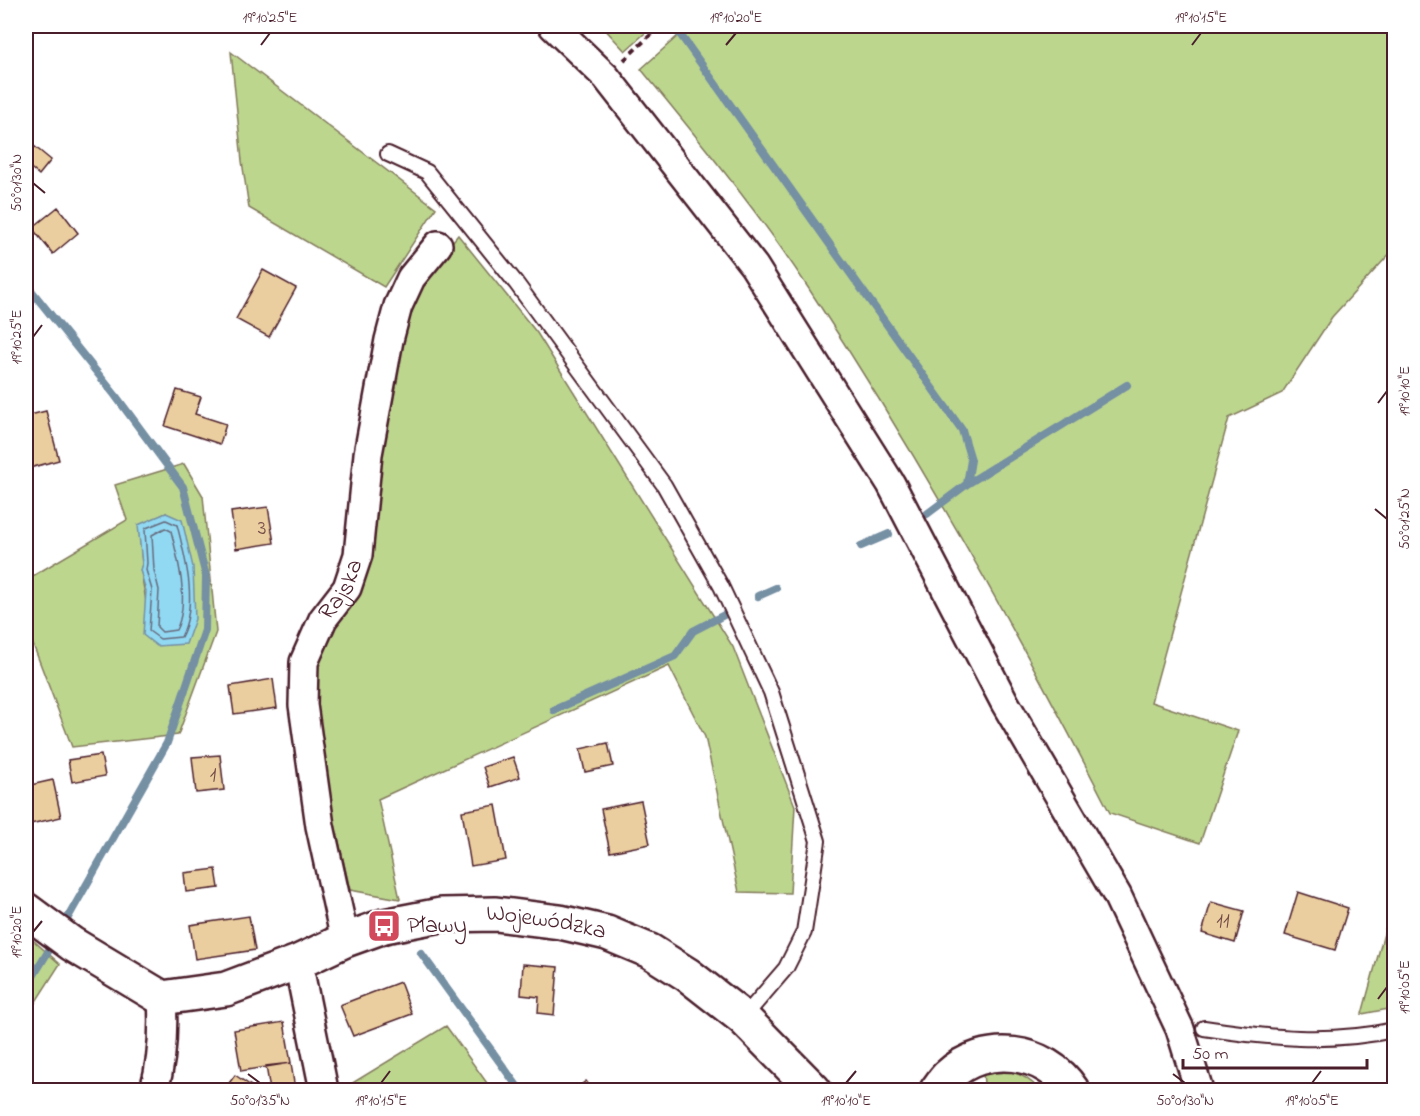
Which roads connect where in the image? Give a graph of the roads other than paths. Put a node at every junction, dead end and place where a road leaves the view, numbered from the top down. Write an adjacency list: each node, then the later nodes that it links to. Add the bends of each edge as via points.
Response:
1 (553, 26): 16 (street, via 606,77 754,266 891,484 1005,703 1118,895 1180,1029)
2 (388, 154): 8 (lane, via 427,172 516,283 664,485 721,586 771,692 818,841 804,932 786,968)
3 (438, 245): 5 (street, Rajska, via 411,278 398,306 368,454 358,555 347,588 324,619 304,662 303,705 320,826)
4 (26, 910): 7 (street, via 72,944)
5 (345, 940): 6 (street, Wojewódzka); 8 (street, Wojewódzka, via 384,926 441,915 496,914 560,922 607,933 650,951)
6 (298, 962): 7 (street, Wojewódzka, via 226,989); 12 (street)
7 (162, 998): 11 (street, via 164,1032)
8 (743, 1018): 13 (street, Wojewódzka)
9 (1204, 1028): 10 (lane, via 1313,1040)
10 (1395, 1030)
11 (154, 1090)
12 (324, 1090)
13 (814, 1090)
14 (937, 1090): 15 (street, via 967,1063 1001,1053 1044,1063)
15 (1072, 1090)
16 (1199, 1090)

